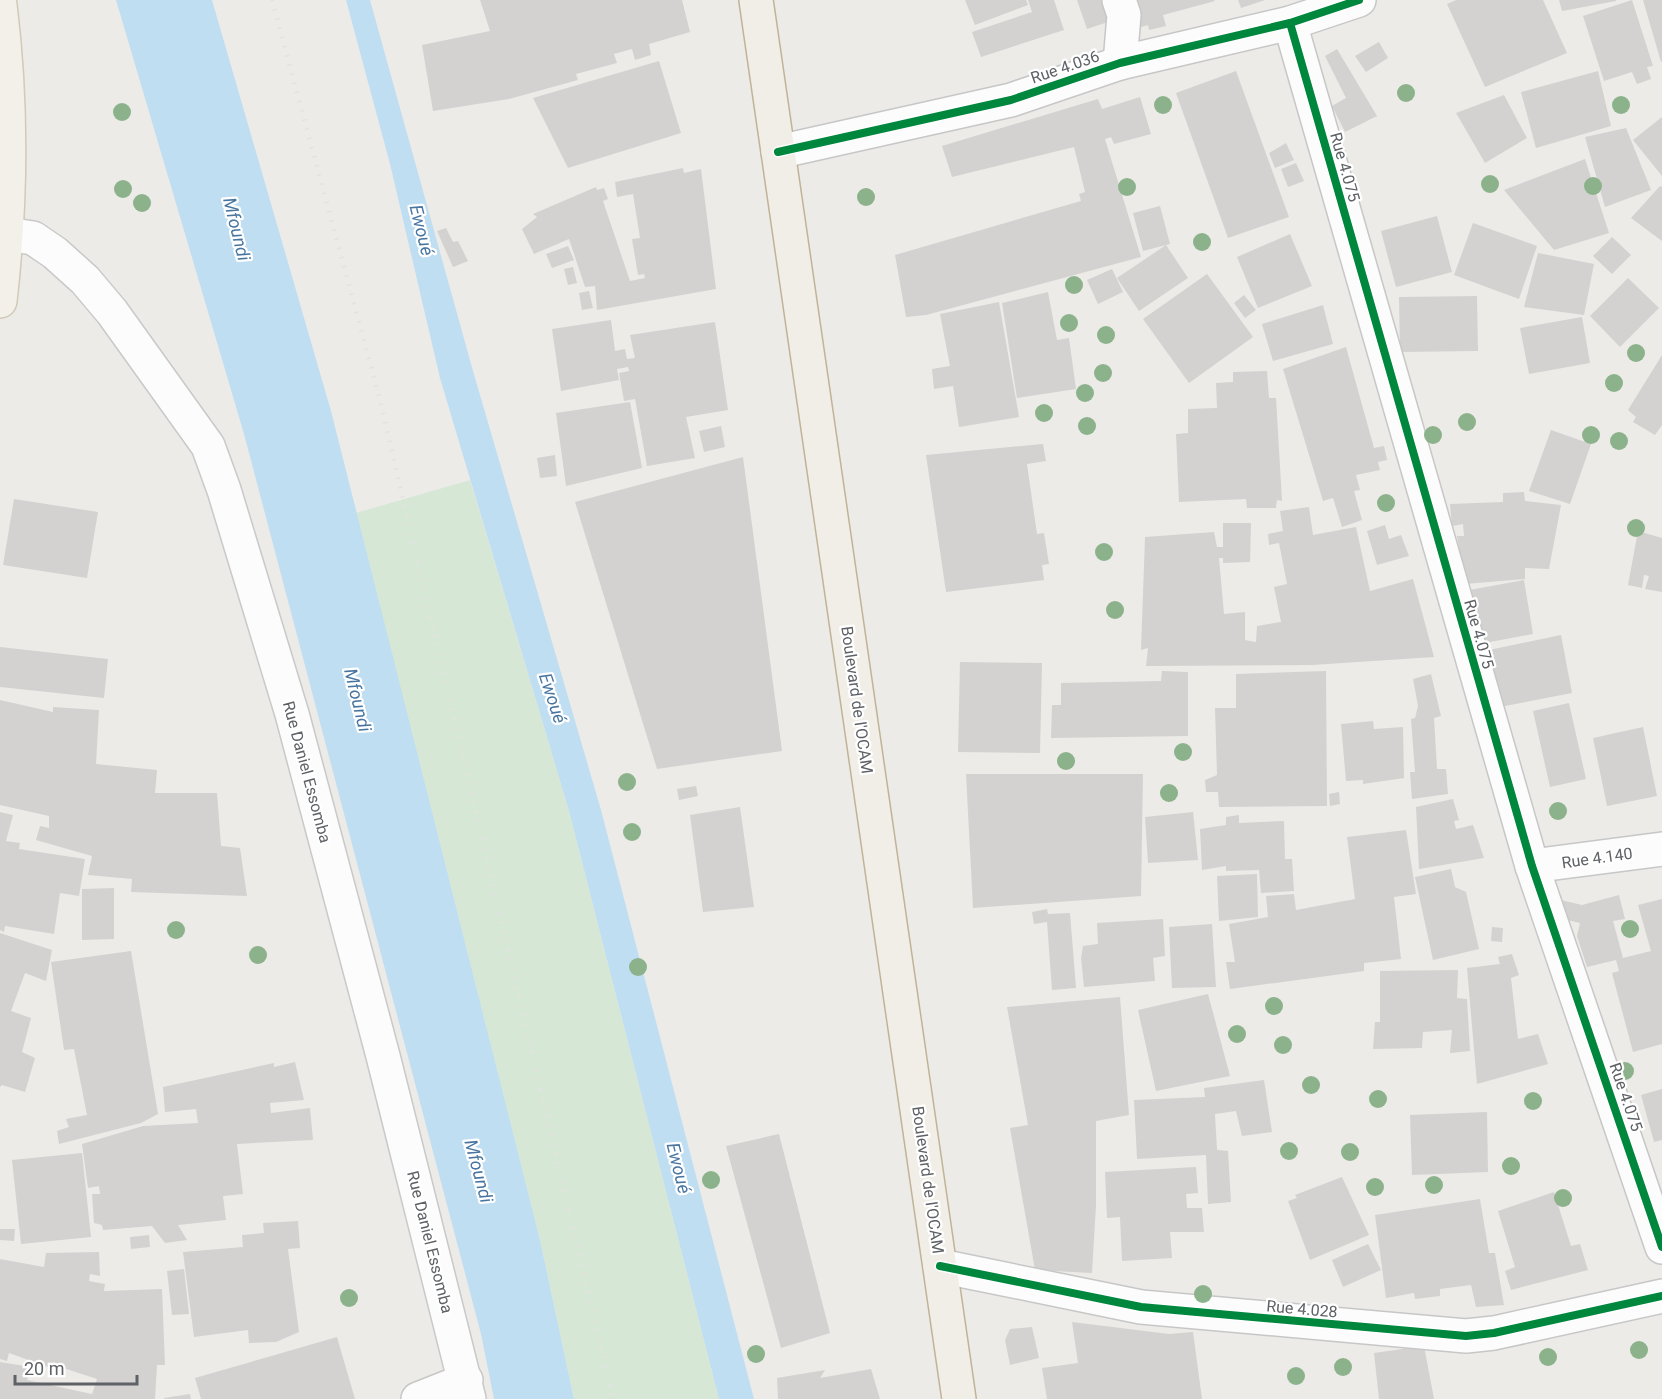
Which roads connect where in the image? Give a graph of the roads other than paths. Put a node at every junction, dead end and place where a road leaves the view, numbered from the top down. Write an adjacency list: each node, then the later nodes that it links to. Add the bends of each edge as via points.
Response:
1 (756, 0): 7 (highway, Boulevard de l'OCAM)
2 (1119, 0): 6 (street, via 1124,15)
3 (1359, 0): 5 (street, Rue 4.036)
4 (0, 5): 8 (main road, via 8,190)
5 (1290, 23): 6 (street, Rue 4.036); 11 (street, Rue 4.075)
6 (1120, 63): 7 (street, Rue 4.036, via 1011,100)
7 (778, 152): 13 (highway, Boulevard de l'OCAM)
8 (4, 233): 9 (main road); 15 (street, Rue Daniel Essomba, via 33,238 56,252 86,280 208,446 292,714)
9 (0, 301)
10 (1662, 849): 11 (street, Rue 4.140)
11 (1532, 866): 12 (street, Rue 4.075)
12 (1662, 1247)
13 (940, 1266): 14 (street, Rue 4.028, via 1142,1307 1466,1336); 17 (highway, Boulevard de l'OCAM)
14 (1662, 1296)
15 (467, 1390): 16 (street)
16 (418, 1399)
17 (959, 1399)

